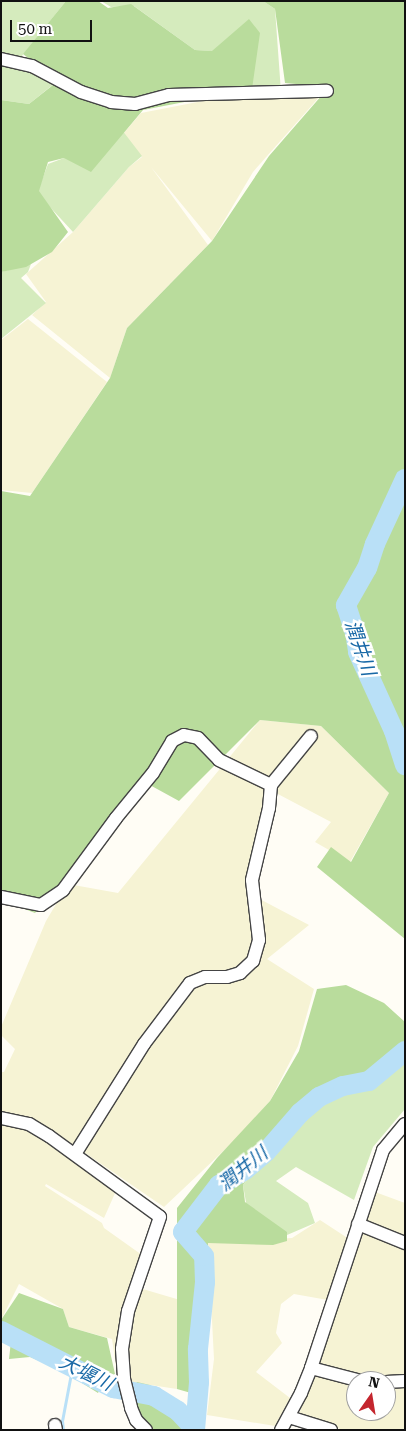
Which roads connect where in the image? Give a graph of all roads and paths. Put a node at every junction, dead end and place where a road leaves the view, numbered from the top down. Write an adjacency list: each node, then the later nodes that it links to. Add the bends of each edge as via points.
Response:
1 (1, 59): 2 (street, via 32,66 81,92 111,102 135,104 169,95)
2 (327, 91)
3 (311, 736): 4 (street)
4 (271, 786): 5 (street, via 220,760 198,738 184,735 172,741 153,773 64,890 41,905); 8 (street, via 252,880 259,940 253,961 240,973 227,977 205,976 190,983 144,1044)
5 (1, 897)
6 (1, 1118): 8 (street, via 29,1124)
7 (405, 1124): 9 (street, via 383,1150)
8 (75, 1154): 14 (street, via 160,1217 124,1331 124,1379)
9 (358, 1224): 10 (street); 11 (street)
10 (405, 1243)
11 (311, 1368): 12 (street); 13 (street)
12 (346, 1377)
13 (289, 1417): 16 (street); 17 (street)
14 (133, 1425): 15 (street)
15 (146, 1430)
16 (281, 1430)
17 (332, 1430)

